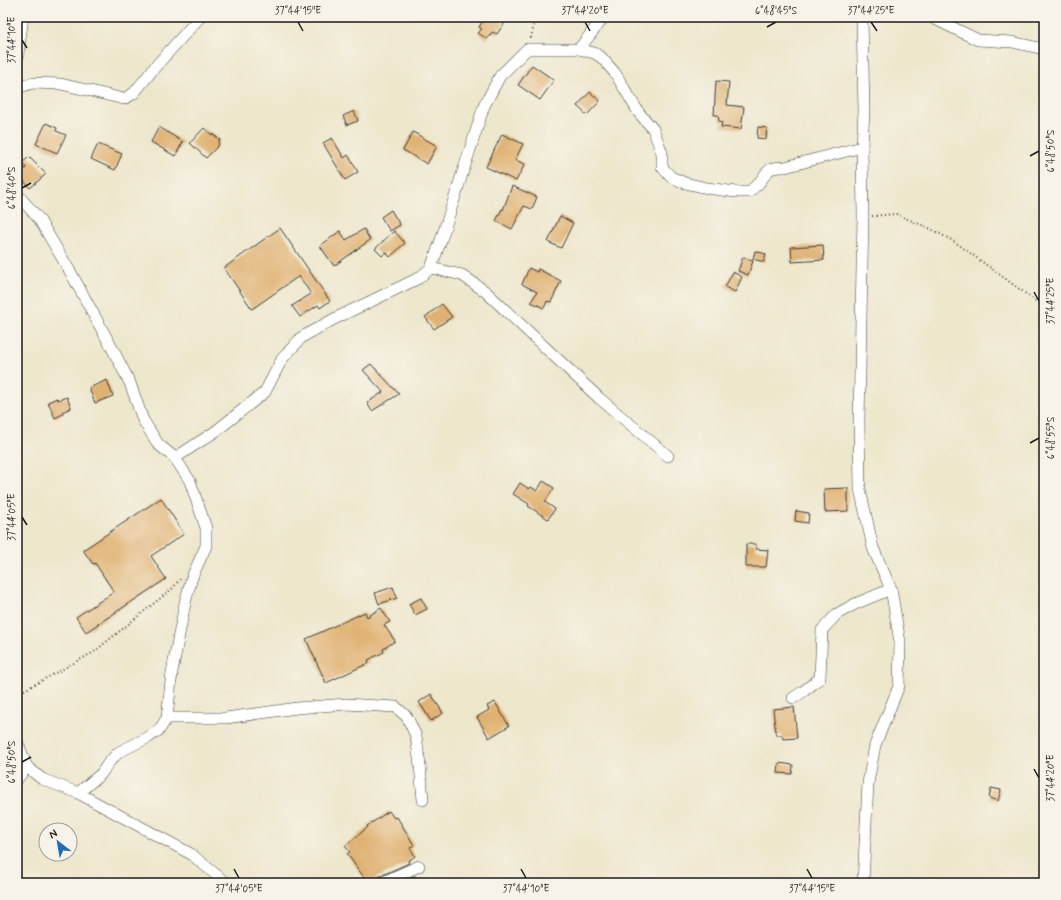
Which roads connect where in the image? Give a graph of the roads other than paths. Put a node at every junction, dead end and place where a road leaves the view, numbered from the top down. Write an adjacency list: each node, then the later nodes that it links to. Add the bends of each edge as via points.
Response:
1 (23, 17): 8 (street)
2 (200, 17): 9 (street, via 134,93 124,99 61,84 32,82)
3 (604, 17): 6 (street)
4 (862, 17): 10 (street)
5 (931, 17): 7 (street, via 978,40 1012,42)
6 (579, 49): 10 (street, via 594,53 607,62 639,113 653,129 662,153 662,167 671,177 685,183 749,192 766,172 774,167 785,167); 12 (street, via 527,49 500,76 484,106)
7 (1044, 49)
8 (17, 61)
9 (17, 88)
10 (862, 146): 15 (street, via 860,489 873,548)
11 (17, 194): 14 (street, via 39,219 75,280 126,376 143,420 158,444)
12 (431, 268): 13 (street, via 462,275 486,292 599,398); 14 (street, via 419,278 302,337 282,359 265,392 216,431)
13 (668, 456)
14 (175, 458): 17 (street, via 190,481 206,528 206,546 192,577 185,603 172,672)
15 (891, 589): 16 (street, via 836,614 822,630 820,678); 26 (street, via 900,642 899,686 875,745 868,782)
16 (793, 698)
17 (167, 718): 21 (street, via 159,730 120,752 101,774); 22 (street, via 226,718 346,704 396,707 407,717 416,736)
18 (17, 742): 19 (street)
19 (27, 767): 20 (street); 21 (street, via 42,779)
20 (17, 779)
21 (78, 793): 24 (street, via 191,854)
22 (423, 800)
23 (419, 866): 25 (street)
24 (226, 883)
25 (381, 883)
26 (863, 883)

